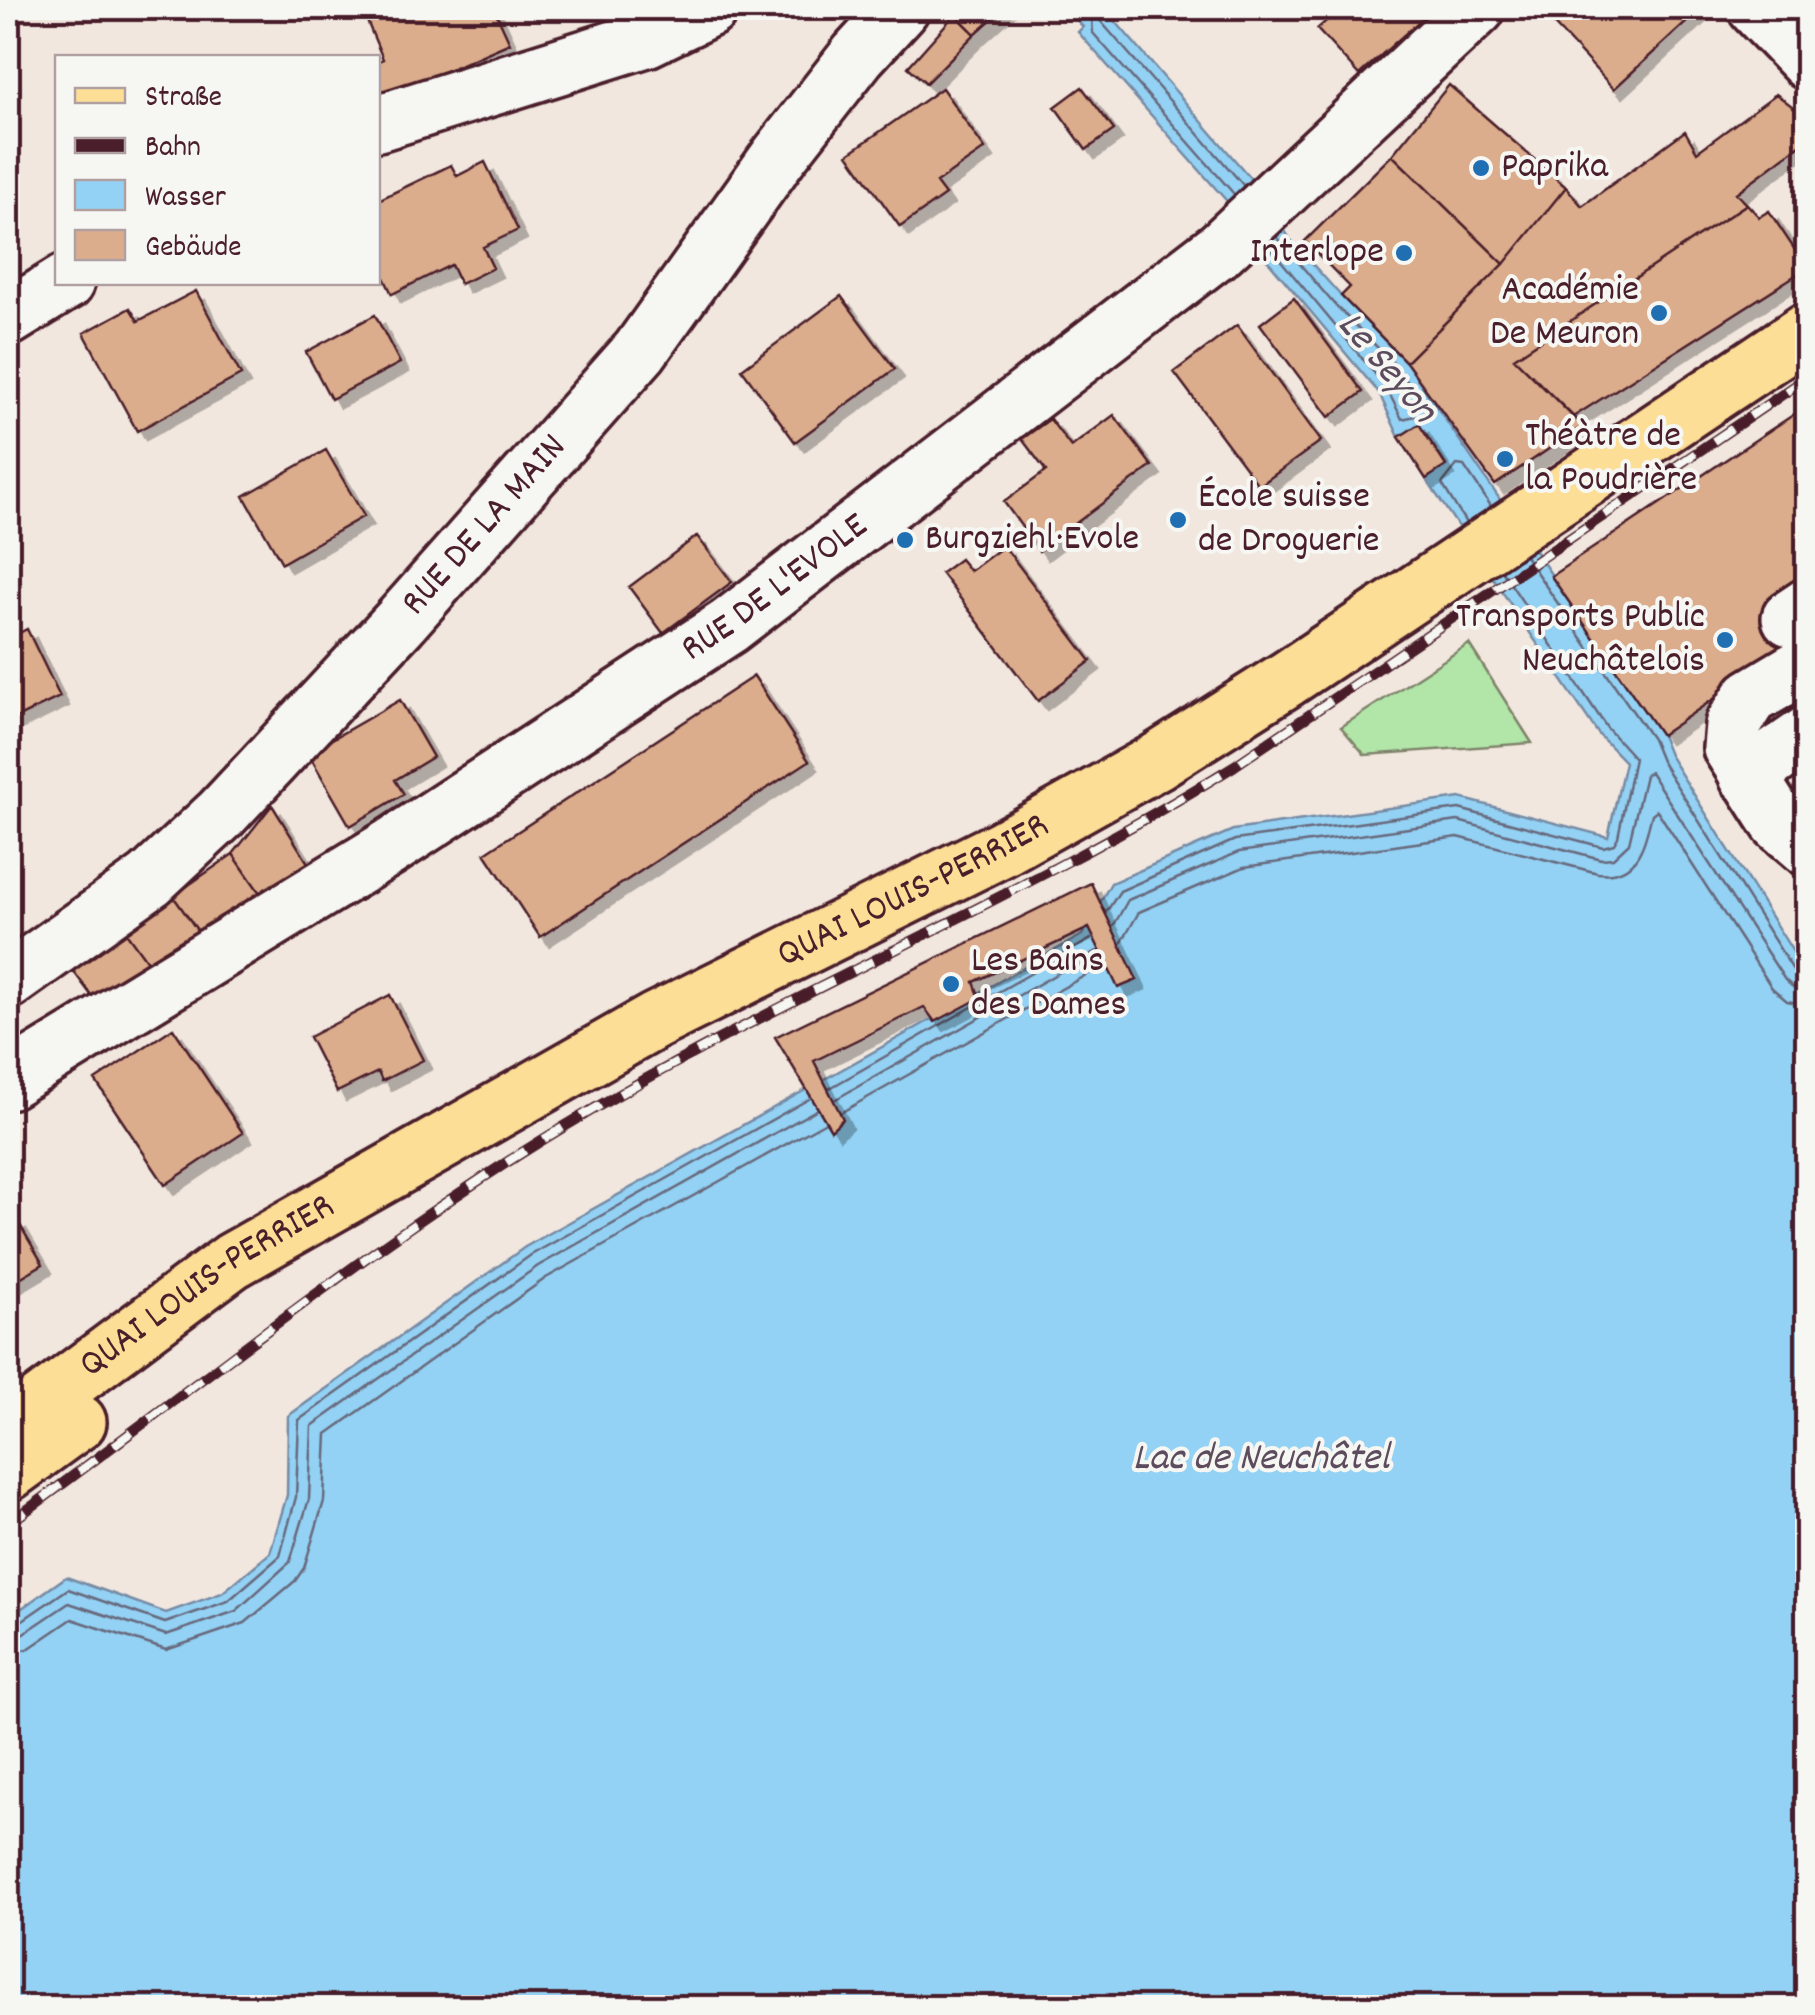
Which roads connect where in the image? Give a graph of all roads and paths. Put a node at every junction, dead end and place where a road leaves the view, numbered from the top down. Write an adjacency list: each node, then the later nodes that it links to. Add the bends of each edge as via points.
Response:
1 (710, 8): 6 (street, via 646,39)
2 (901, 8): 14 (street, RUE DE LA MAIN, via 779,156 640,352 400,622 164,867)
3 (1477, 8): 15 (street, RUE DE L'EVOLE, via 1235,236 729,626 389,848)
4 (1756, 8): 5 (street)
5 (1808, 62)
6 (380, 121)
7 (61, 285): 8 (street)
8 (8, 318)
9 (1808, 330): 16 (main road, QUAI LOUIS-PERRIER, via 1287,679 1082,805 655,1021 232,1262)
10 (1802, 629): 12 (street, via 1732,724 1731,748)
11 (1808, 734): 12 (street)
12 (1747, 776): 13 (street, via 1779,823)
13 (1808, 848)
14 (8, 981)
15 (8, 1081)
16 (9, 1436)

